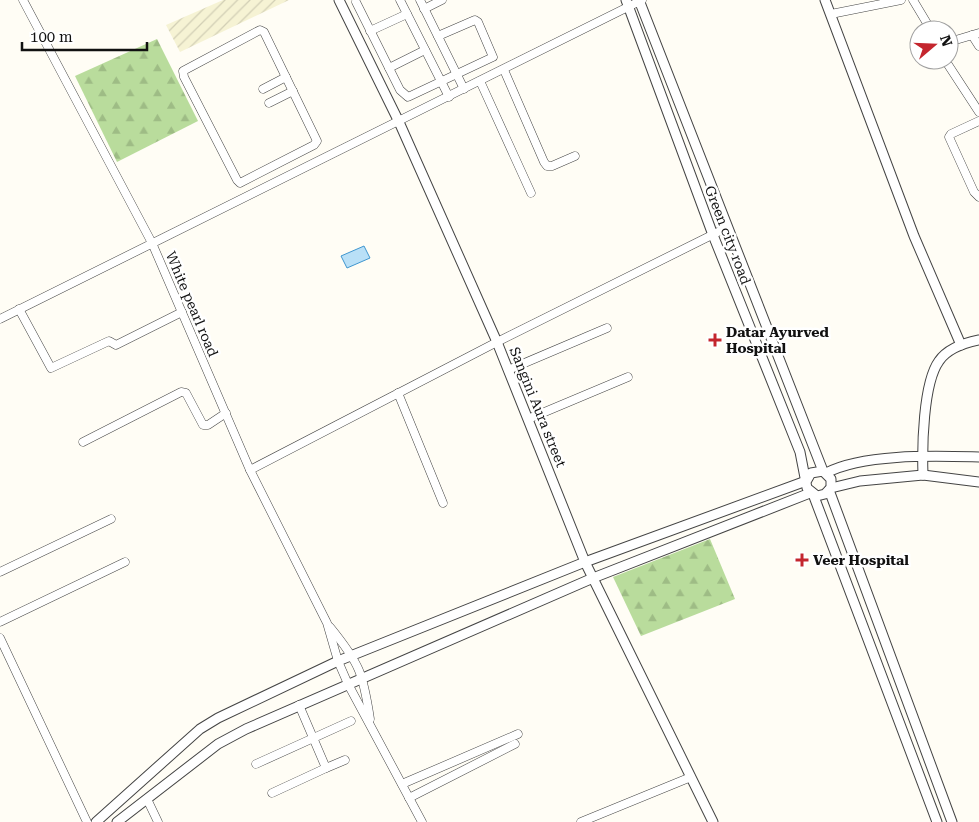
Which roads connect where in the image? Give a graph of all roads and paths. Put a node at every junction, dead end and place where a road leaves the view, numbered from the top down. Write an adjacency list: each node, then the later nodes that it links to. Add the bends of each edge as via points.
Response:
1 (23, 0): 44 (street, White pearl road)
2 (339, 0): 36 (street, Sangini Aura street)
3 (400, 0): 13 (street)
4 (420, 0): 12 (street)
5 (442, 0): 12 (street)
6 (640, 0): 11 (street); 42 (street, Green city road)
7 (825, 0): 14 (street)
8 (901, 0): 14 (street)
9 (913, 0): 15 (street)
10 (356, 2): 16 (street)
11 (627, 3): 23 (street); 43 (street, Green city road)
12 (424, 9): 18 (street)
13 (407, 14): 16 (street); 21 (street)
14 (832, 14): 51 (street, via 914,236)
15 (925, 20)
16 (370, 31): 22 (street)
17 (975, 34): 19 (street); 20 (street)
18 (438, 36): 25 (street); 25 (street, via 470,20 478,22 493,57)
19 (959, 39)
20 (979, 46)
21 (425, 50): 22 (street); 28 (street)
22 (389, 68): 28 (street, via 401,93 408,97)
23 (504, 70): 27 (street); 38 (street, via 547,166)
24 (952, 70): 34 (street)
25 (457, 75): 28 (street); 30 (street)
26 (286, 77): 29 (street); 31 (street); 37 (street, via 264,32 260,30 183,70 238,182)
27 (480, 81): 30 (street); 40 (street)
28 (441, 82): 32 (street)
29 (263, 89)
30 (464, 89): 32 (street)
31 (293, 91): 33 (street); 37 (street, via 317,141)
32 (449, 97): 36 (street)
33 (269, 103)
34 (979, 112)
35 (979, 121): 41 (street, via 949,137)
36 (398, 122): 39 (street); 50 (street, Sangini Aura street)
37 (294, 155): 39 (street)
38 (574, 156)
39 (301, 170): 44 (street)
40 (530, 193)
41 (979, 197)
42 (726, 228): 43 (street); 61 (street, Green city road)
43 (712, 235): 50 (street); 63 (street, Green city road, via 800,452)
44 (152, 243): 45 (street); 46 (street, White pearl road)
45 (19, 309): 46 (street, via 51,368 108,341 116,345); 47 (street)
46 (182, 312): 55 (street, White pearl road)
47 (0, 319)
48 (607, 328): 52 (street)
49 (979, 340): 51 (street)
50 (497, 342): 52 (street, Sangini Aura street); 54 (street)
51 (960, 344): 58 (street, via 938,362 929,385)
52 (508, 370): 56 (street, Sangini Aura street)
53 (628, 377): 56 (street)
54 (398, 393): 60 (street); 67 (street)
55 (226, 413): 57 (street, via 203,425 186,393 181,392); 60 (street, White pearl road)
56 (528, 419): 70 (street, Sangini Aura street)
57 (83, 442)
58 (922, 455): 59 (street); 61 (street, via 853,463); 62 (street)
59 (979, 457)
60 (250, 470): 74 (street, White pearl road)
61 (824, 472): 63 (street, via 814,471); 65 (street, via 831,479)
62 (923, 475): 64 (street); 65 (street, via 860,481)
63 (806, 481): 66 (street); 70 (street)
64 (979, 482)
65 (830, 489): 66 (street, via 821,496); 102 (street)
66 (811, 493): 72 (street); 101 (street)
67 (443, 504)
68 (112, 519): 71 (street)
69 (125, 562): 73 (street)
70 (585, 562): 72 (street, Sangini Aura street); 76 (street)
71 (0, 572)
72 (592, 578): 78 (street); 89 (street, Sangini Aura street)
73 (0, 622)
74 (327, 623): 76 (street); 77 (street)
75 (0, 638): 94 (street)
76 (353, 655): 77 (street); 78 (street)
77 (338, 661): 79 (street); 95 (street, via 212,721)
78 (363, 677): 79 (street); 82 (street)
79 (348, 684): 80 (street); 82 (street)
80 (299, 705): 84 (street); 93 (street, via 218,744)
81 (351, 721): 84 (street)
82 (371, 724): 90 (street)
83 (518, 734): 90 (street)
84 (313, 738): 87 (street); 88 (street)
85 (515, 744): 92 (street)
86 (345, 760): 88 (street)
87 (256, 764)
88 (326, 768): 91 (street)
89 (691, 777): 99 (street); 100 (street, Sangini Aura street)
90 (402, 784): 92 (street)
91 (272, 793)
92 (410, 798): 98 (street)
93 (147, 799): 96 (street); 97 (street)
94 (87, 822)
95 (96, 822)
96 (117, 822)
97 (158, 822)
98 (422, 822)
99 (582, 822)
100 (713, 822)
101 (938, 822)
102 (952, 822)

